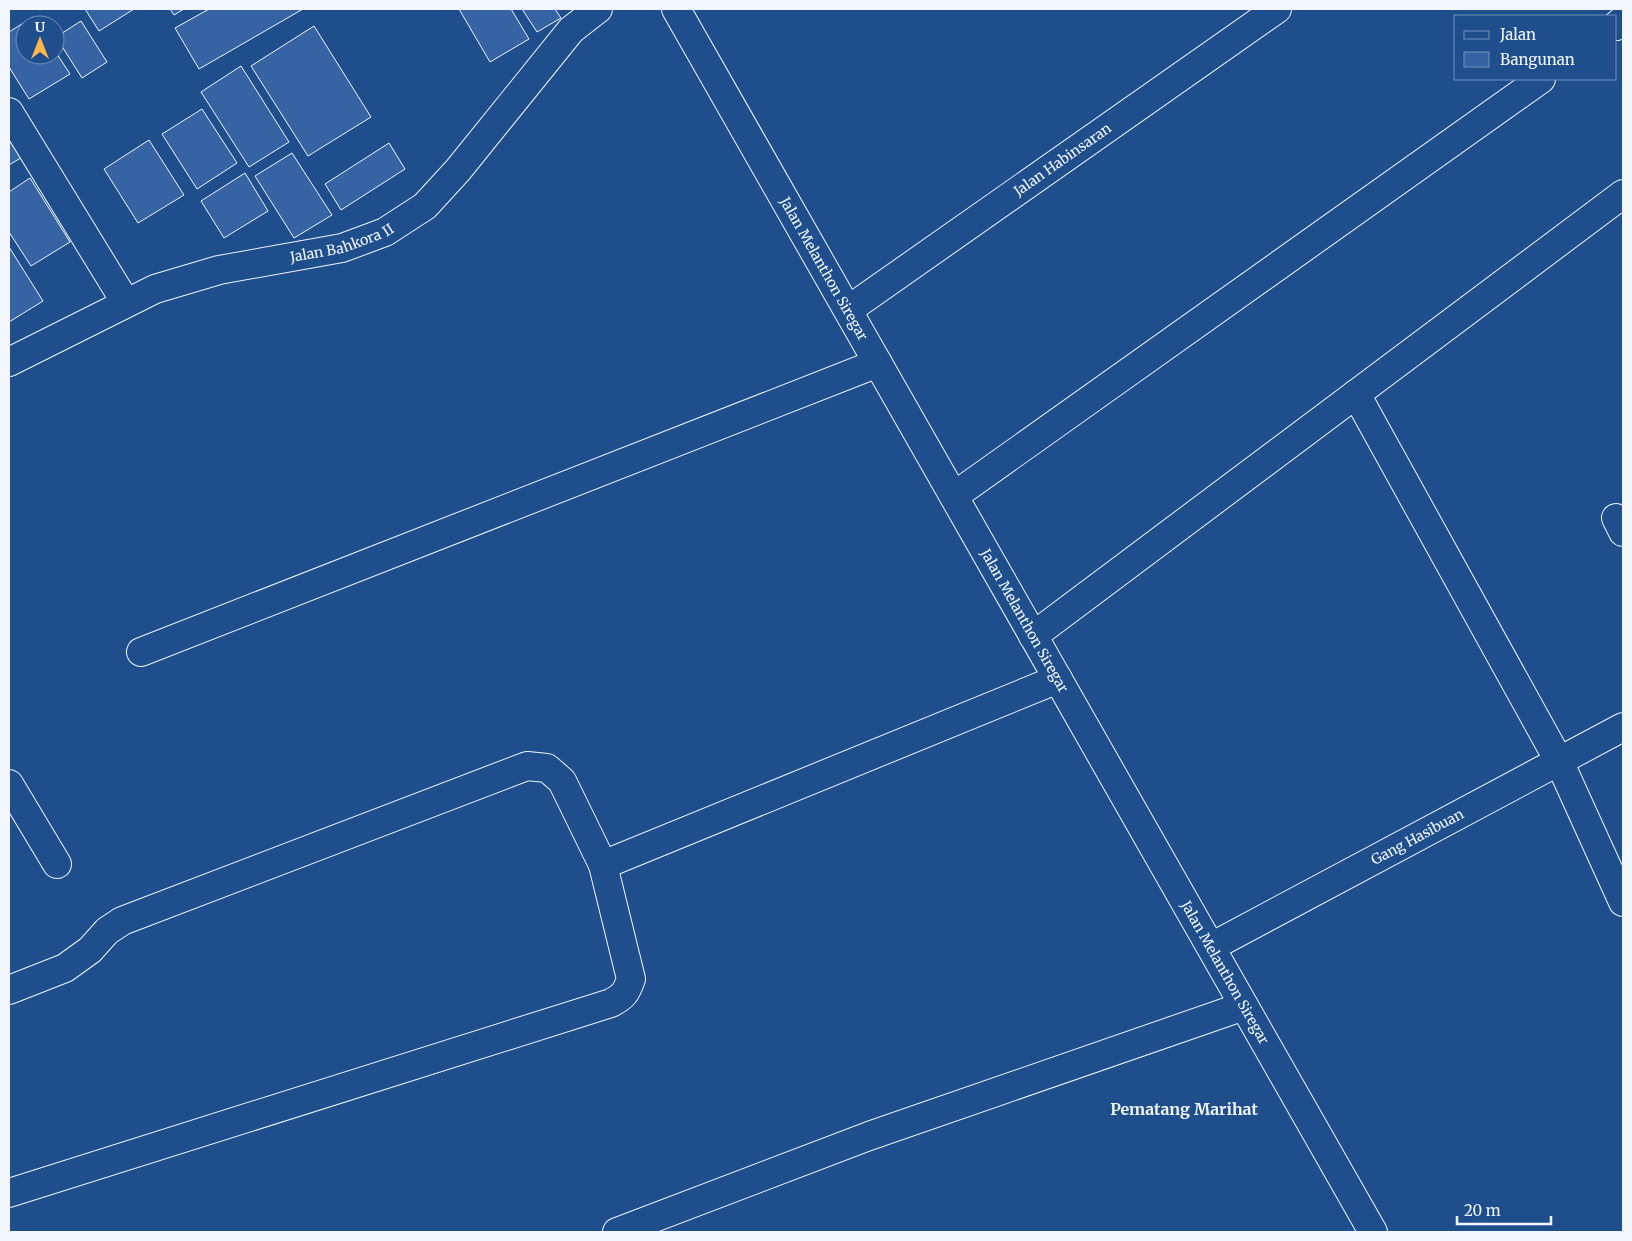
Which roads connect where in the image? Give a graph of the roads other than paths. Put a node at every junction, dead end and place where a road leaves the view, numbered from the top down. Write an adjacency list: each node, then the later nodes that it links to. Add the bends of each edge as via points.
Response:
1 (598, 9): 7 (street, Jalan Bahkora II, via 571,30 425,206 385,232 342,248 219,270 156,289)
2 (676, 9): 8 (street, Jalan Melanthon Siregar)
3 (1277, 9): 8 (street, Jalan Habinsaran)
4 (1540, 80): 12 (street)
5 (9, 112): 7 (street)
6 (1623, 194): 11 (street)
7 (126, 303): 9 (street, Jalan Bahkora II)
8 (848, 310): 10 (street, Jalan Melanthon Siregar)
9 (9, 362)
10 (878, 363): 12 (street, Jalan Melanthon Siregar); 14 (street)
11 (1356, 394): 13 (street); 17 (street)
12 (954, 496): 13 (street, Jalan Melanthon Siregar)
13 (1033, 636): 15 (street, Jalan Melanthon Siregar)
14 (142, 652)
15 (1058, 679): 20 (street); 22 (street, Jalan Melanthon Siregar)
16 (1623, 727): 17 (street, Gang Hasibuan)
17 (1558, 761): 21 (street); 22 (street, Gang Hasibuan)
18 (9, 784): 19 (street)
19 (57, 864)
20 (603, 865): 23 (street, via 562,781 547,768 527,766 122,921 65,968); 25 (street, via 631,979 622,997 610,1004)
21 (1623, 902)
22 (1211, 947): 24 (street, Jalan Melanthon Siregar)
23 (9, 990)
24 (1244, 1006): 26 (street, via 870,1136); 27 (street, Jalan Melanthon Siregar)
25 (9, 1193)
26 (617, 1232)
27 (1373, 1232)

